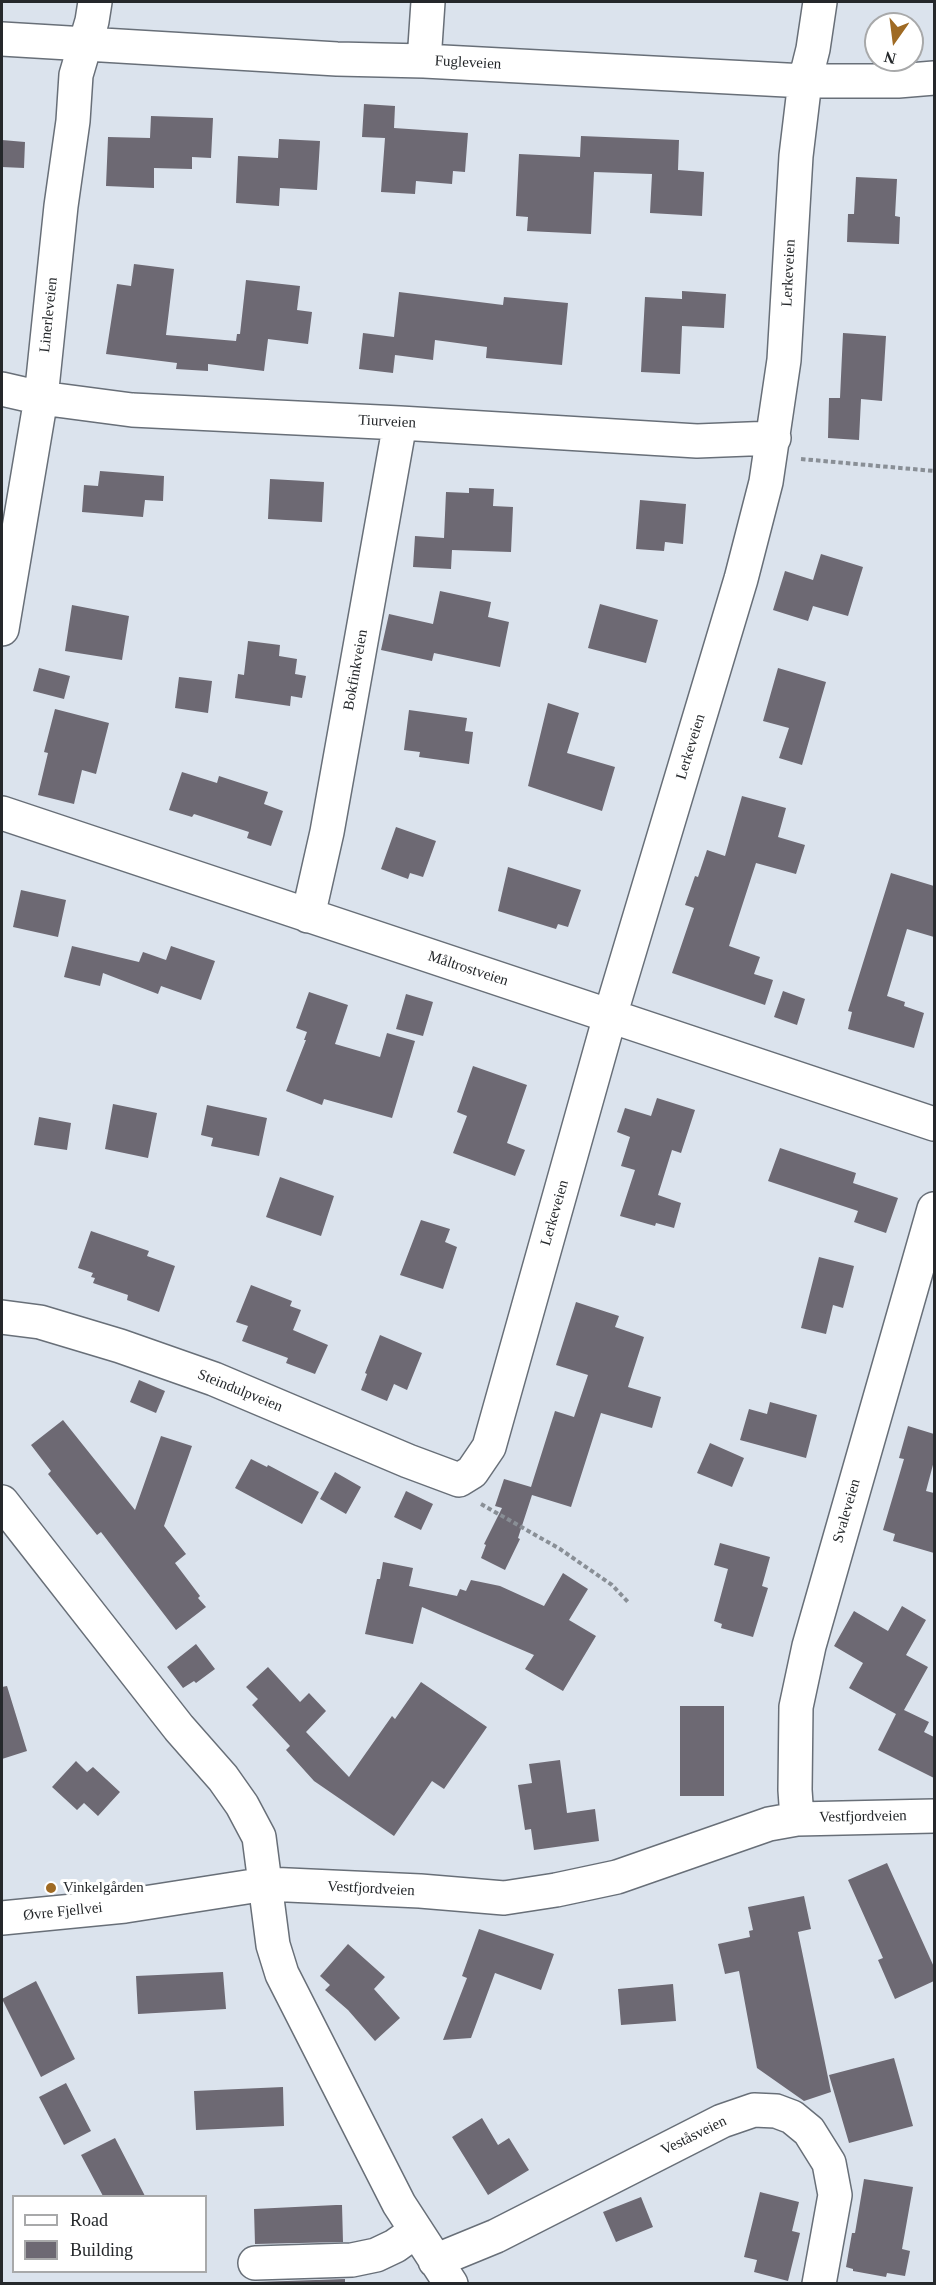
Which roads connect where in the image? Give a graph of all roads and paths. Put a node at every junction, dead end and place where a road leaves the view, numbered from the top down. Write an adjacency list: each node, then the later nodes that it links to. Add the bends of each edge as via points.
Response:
1 (95, 2): 5 (street, Linerleveien)
2 (428, 2): 6 (street)
3 (820, 2): 8 (street, Lerkeveien)
4 (2, 39): 5 (street, Fugleveien)
5 (84, 43): 6 (street, Fugleveien); 10 (street, Linerleveien, via 76,75)
6 (424, 61): 8 (street, Fugleveien)
7 (934, 78): 8 (street, Fugleveien)
8 (805, 81): 12 (street, Lerkeveien, via 796,156 784,360)
9 (2, 389): 10 (street, Tiurveien)
10 (41, 398): 11 (street, Tiurveien, via 132,410); 14 (street, Linerleveien)
11 (400, 423): 12 (street, Tiurveien); 16 (street, Bokfinkveien, via 327,832)
12 (773, 447): 13 (path); 17 (street, Lerkeveien, via 741,579)
13 (934, 471)
14 (2, 629)
15 (2, 813): 16 (street, Måltrostveien)
16 (308, 916): 17 (street, Måltrostveien)
17 (610, 1016): 18 (street, Måltrostveien); 21 (street, Lerkeveien, via 489,1447)
18 (934, 1124)
19 (934, 1209): 25 (street, Svaleveien, via 809,1646 794,1730)
20 (2, 1317): 21 (street, Steindulpveien, via 39,1322 120,1346 214,1379 408,1461)
21 (465, 1476): 23 (path, via 478,1503 560,1549 612,1585)
22 (2, 1502): 26 (street, via 236,1796 259,1837)
23 (628, 1602)
24 (934, 1816): 25 (street, Vestfjordveien)
25 (797, 1819): 26 (street, Vestfjordveien, via 741,1833 617,1877 504,1898)
26 (266, 1884): 27 (street, Øvre Fjellvei, via 124,1906); 28 (street, Veståsveien, via 273,1945 282,1974)
27 (2, 1918)
28 (416, 2231): 29 (street, via 376,2255 352,2260); 30 (street, Veståsveien)
29 (255, 2263)
30 (443, 2272): 31 (street, Veståsveien, via 496,2236 722,2121 754,2110 776,2111 792,2117 809,2131 829,2163 835,2195)
31 (819, 2283)

